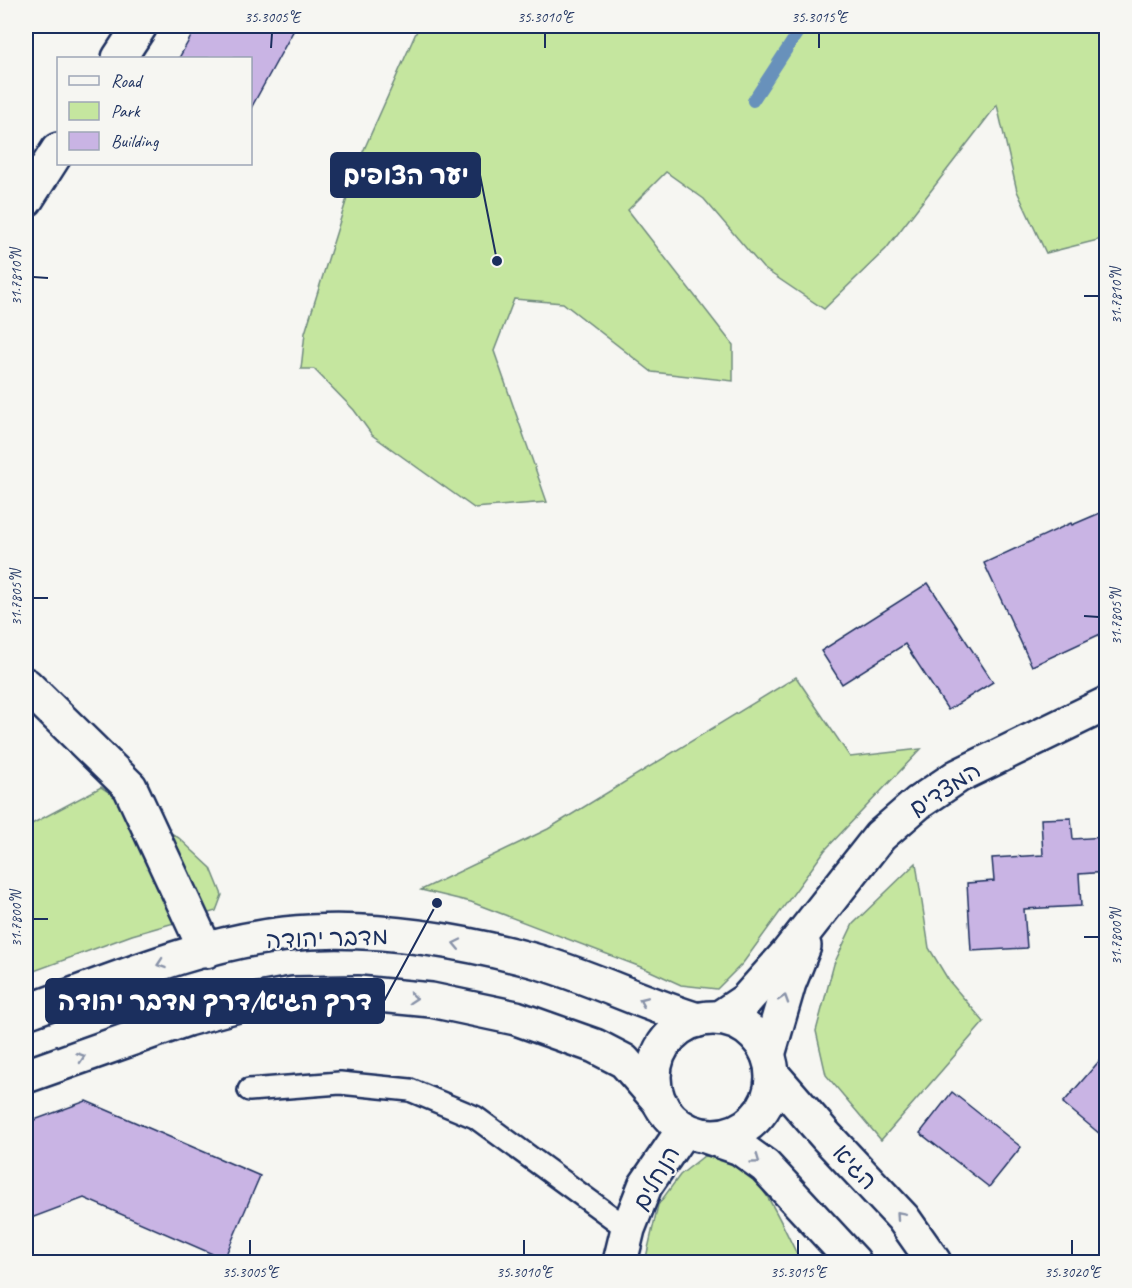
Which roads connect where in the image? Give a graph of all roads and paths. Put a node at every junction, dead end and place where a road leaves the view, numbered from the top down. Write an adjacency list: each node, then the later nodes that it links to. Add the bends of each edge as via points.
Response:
1 (140, 26): 2 (street)
2 (120, 57)
3 (57, 152): 4 (street)
4 (26, 200)
5 (26, 684): 8 (street, via 130,787)
6 (1107, 704): 7 (street, המצדים, via 958,776 918,803 880,836)
7 (818, 917): 10 (street, המצדים, via 746,1000); 11 (street, המצדים, one-way to 7, via 789,983)
8 (206, 951): 9 (street, מדבר יהודה, one-way to 9); 10 (street, מדבר יהודה, one-way to 8, via 660,1008 533,960 441,940 360,932 286,934)
9 (26, 1012)
10 (709, 1019): 11 (street, via 735,1022 749,1029 760,1041); 14 (street, via 679,1028 665,1042 653,1080)
11 (770, 1065): 15 (street, via 771,1092 752,1121 721,1136); 19 (street, הגיא, one-way to 11, via 903,1218 826,1136)
12 (26, 1076): 14 (street, one-way to 14, via 187,1019 249,1002 293,994 358,993 442,1002 516,1018 624,1061)
13 (249, 1090): 16 (lane, via 340,1083 410,1090 474,1117)
14 (658, 1100): 15 (street, via 669,1117)
15 (694, 1132): 16 (street, הנחלים, via 645,1186); 18 (street, one-way to 18, via 740,1148 765,1166)
16 (628, 1229): 17 (street, הנחלים)
17 (620, 1263)
18 (854, 1263)
19 (934, 1263)

